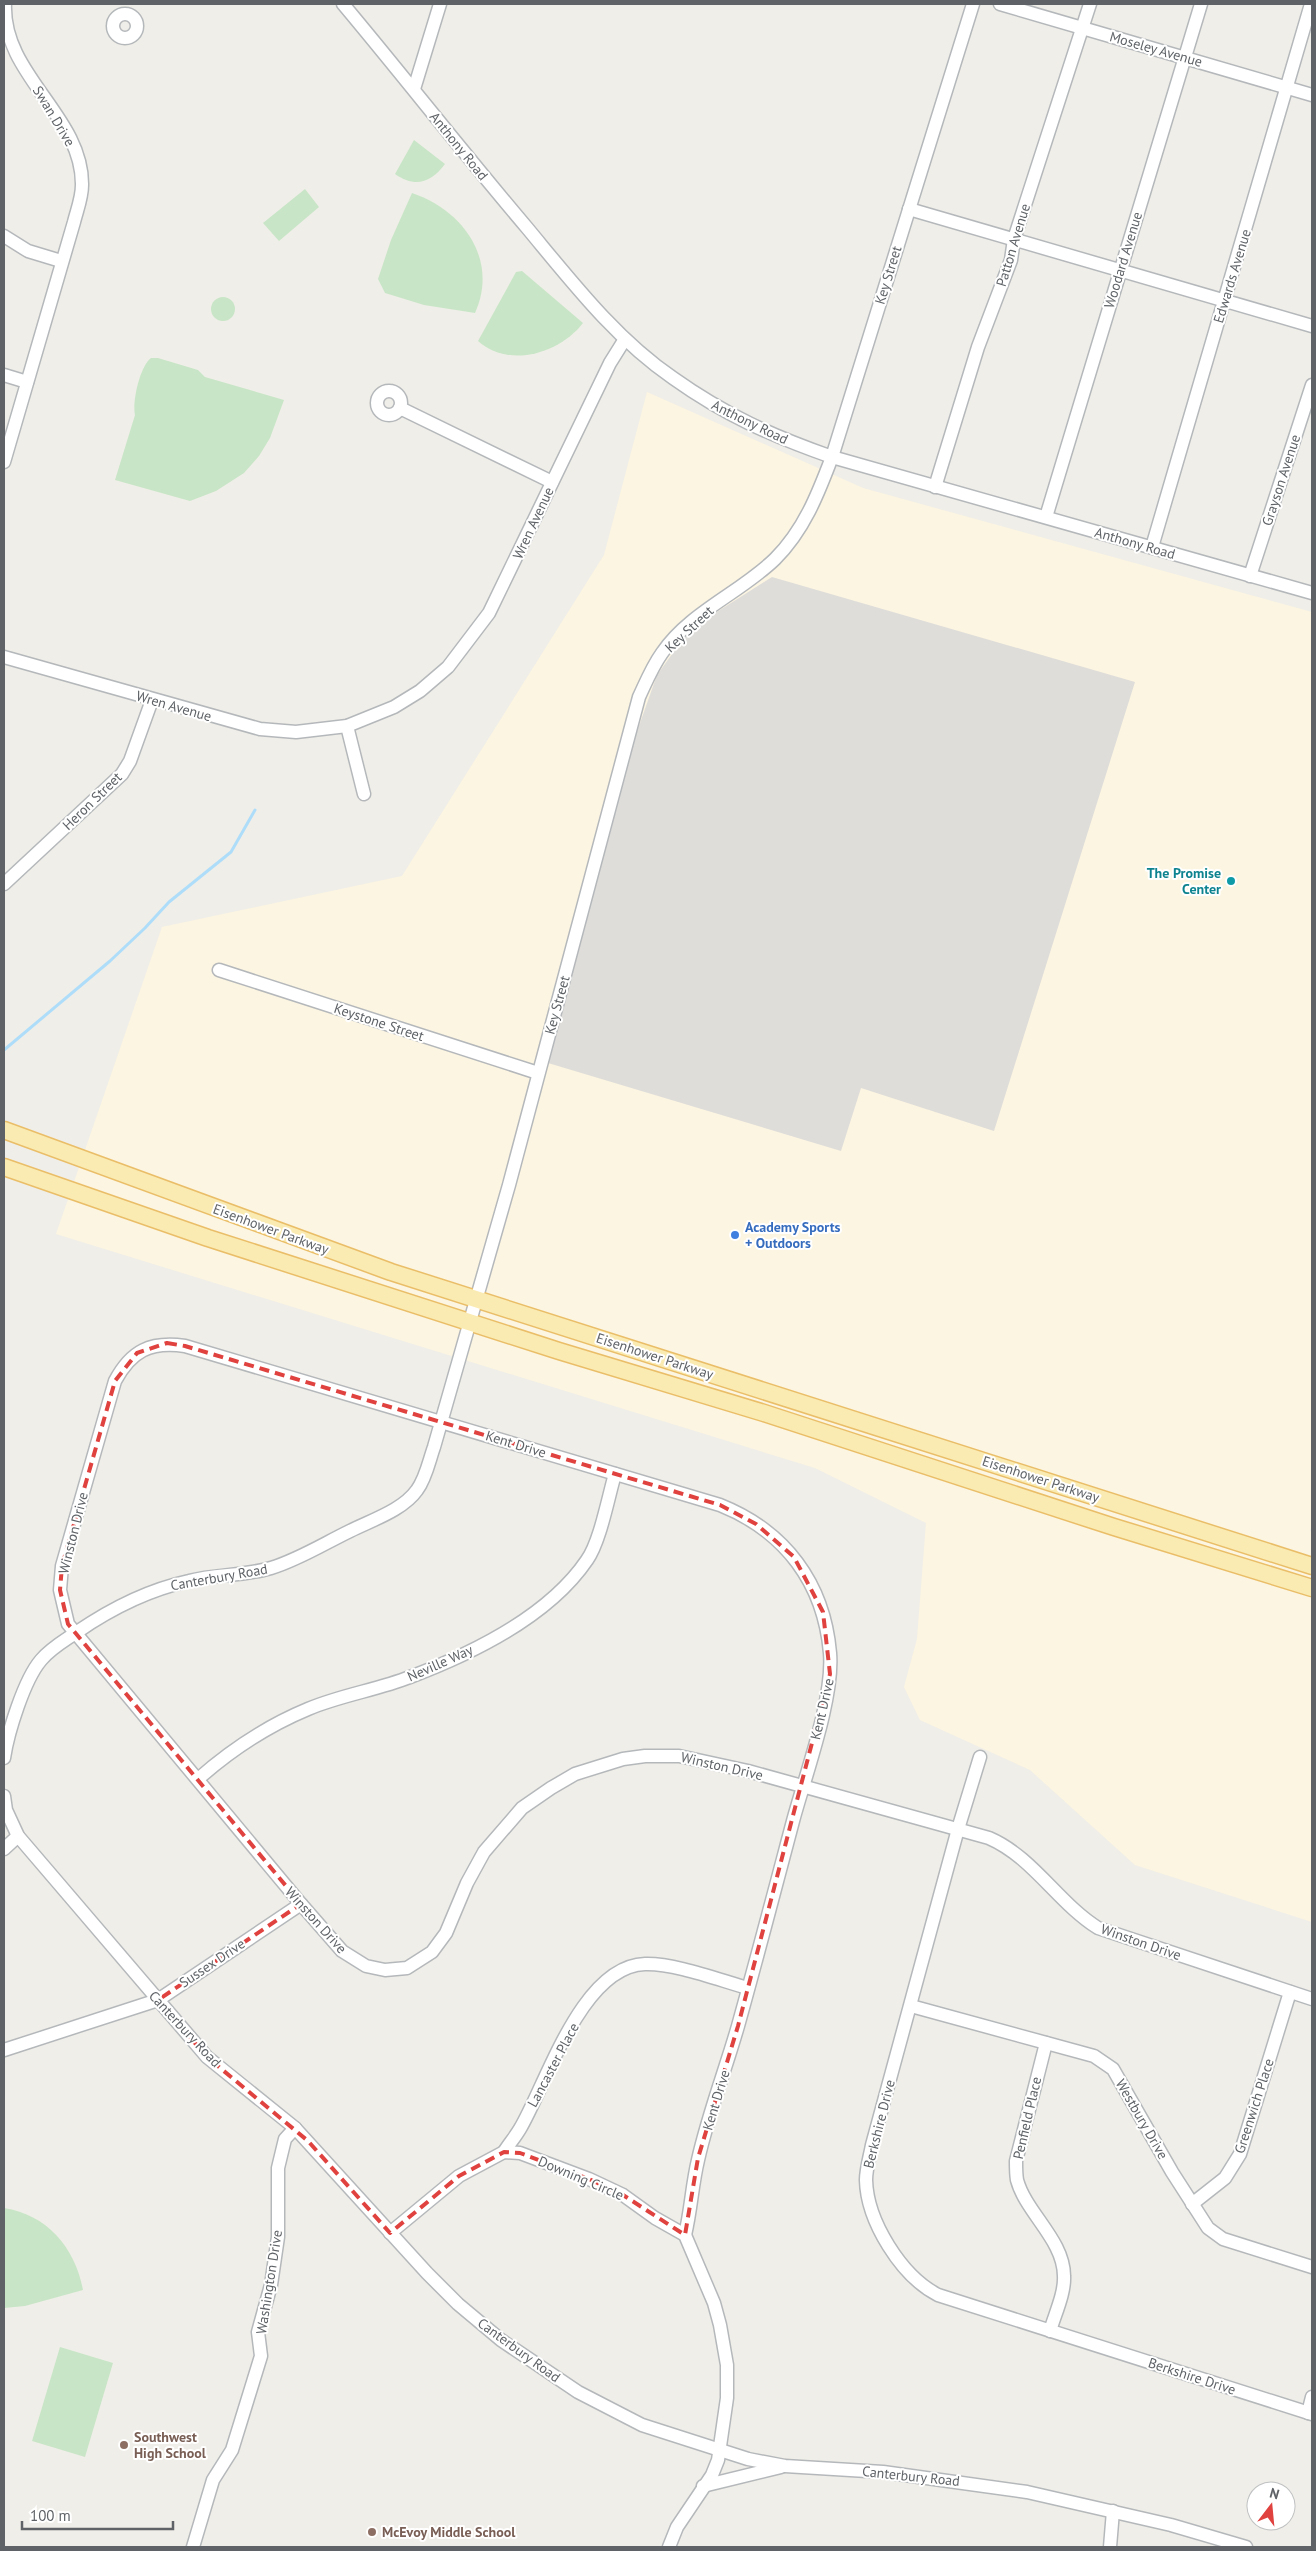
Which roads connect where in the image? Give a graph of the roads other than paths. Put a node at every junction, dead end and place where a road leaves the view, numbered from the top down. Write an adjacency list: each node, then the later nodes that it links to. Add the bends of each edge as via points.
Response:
1 (5, 4): 17 (street, Swan Drive, via 7,33 14,53 66,133 79,166 80,200)
2 (342, 4): 12 (street, Anthony Road)
3 (440, 4): 12 (street)
4 (973, 4): 14 (street, Key Street)
5 (1000, 4): 9 (street, Moseley Avenue)
6 (1090, 4): 9 (street, Patton Avenue)
7 (1201, 4): 10 (street, Woodard Avenue)
8 (1311, 4): 11 (street, Edwards Avenue)
9 (1081, 28): 10 (street, Moseley Avenue); 16 (street, Patton Avenue)
10 (1184, 57): 11 (street, Moseley Avenue); 18 (street, Woodard Avenue)
11 (1288, 87): 13 (street, Moseley Avenue); 19 (street, Edwards Avenue)
12 (414, 88): 21 (street, Anthony Road, via 579,291)
13 (1312, 95)
14 (909, 209): 16 (street); 26 (street, Key Street)
15 (4, 236): 17 (street, via 28,251)
16 (1014, 239): 18 (street); 29 (street, Patton Avenue, via 1011,260 978,347)
17 (61, 261): 23 (street, Swan Drive)
18 (1120, 270): 19 (street); 30 (street, Woodard Avenue)
19 (1225, 302): 20 (street); 31 (street, Edwards Avenue)
20 (1312, 326)
21 (625, 339): 26 (street, Anthony Road, via 671,377 738,420 774,437); 28 (street, Wren Avenue)
22 (4, 375): 23 (street)
23 (27, 382): 27 (street, Swan Drive)
24 (1312, 385): 32 (street, Grayson Avenue)
25 (400, 408): 28 (street, Wren Avenue)
26 (832, 457): 29 (street, Anthony Road); 40 (street, Key Street, via 810,512 795,535 774,560 676,636 662,652 646,680)
27 (4, 462)
28 (552, 482): 36 (street, Wren Avenue, via 489,613 466,647 420,691 394,707)
29 (935, 487): 30 (street, Anthony Road)
30 (1046, 517): 31 (street, Anthony Road)
31 (1152, 547): 32 (street, Anthony Road)
32 (1250, 576): 33 (street, Anthony Road)
33 (1312, 593)
34 (4, 658): 35 (street, Wren Avenue)
35 (152, 700): 36 (street, Wren Avenue, via 260,729 296,732); 38 (street, Heron Street, via 130,761 122,774)
36 (347, 726): 37 (street)
37 (364, 794)
38 (4, 884)
39 (219, 970): 40 (street, Keystone Street)
40 (538, 1073): 43 (street, Key Street)
41 (4, 1130): 43 (main road, Eisenhower Parkway, via 262,1226)
42 (4, 1167): 44 (main road, Eisenhower Parkway, via 208,1238)
43 (476, 1300): 44 (street, Key Street); 47 (main road, Eisenhower Parkway)
44 (469, 1322): 45 (street, Canterbury Road); 48 (main road, Eisenhower Parkway)
45 (440, 1422): 46 (street, Kent Drive); 49 (street, Canterbury Road, via 418,1489 404,1502 274,1567 250,1574 191,1580 162,1588 117,1607); 49 (street, Winston Drive, via 184,1346 168,1343 137,1353 123,1366 115,1382 62,1566 62,1605 68,1624)
46 (615, 1474): 52 (street, Neville Way, via 593,1548 587,1560 556,1595 516,1624 458,1658 416,1675 334,1699 284,1720 243,1742); 53 (street, Kent Drive, via 738,1513 772,1535 794,1557 808,1579 823,1612 830,1656 824,1707)
47 (1312, 1566)
48 (1312, 1588)
49 (76, 1632): 51 (street, Canterbury Road, via 56,1645 34,1671 14,1719); 52 (street, Winston Drive)
50 (980, 1756): 55 (street, Berkshire Drive)
51 (4, 1758)
52 (198, 1779): 58 (street, Winston Drive)
53 (802, 1786): 55 (street, Winston Drive); 58 (street, Winston Drive, via 679,1756 623,1759 575,1774 522,1808 498,1833 467,1883 446,1933 432,1952 407,1968 385,1970 366,1966 349,1957); 59 (street, Kent Drive)
54 (4, 1796): 56 (street, Canterbury Road, via 6,1810)
55 (958, 1829): 60 (street, Winston Drive, via 1003,1844 1072,1909 1098,1928); 63 (street, Berkshire Drive)
56 (18, 1836): 57 (street); 62 (street, Canterbury Road)
57 (4, 1849)
58 (301, 1904): 62 (street, Sussex Drive)
59 (748, 1988): 67 (street, Lancaster Place, via 655,1964 636,1964 617,1972 602,1984 567,2032 521,2126); 70 (street, Kent Drive, via 698,2158)
60 (1290, 1992): 61 (street, Winston Drive); 68 (street, Greenwich Place, via 1240,2154 1225,2178)
61 (1312, 1999)
62 (158, 2000): 65 (street, Sussex Drive); 66 (street, Canterbury Road, via 206,2057)
63 (911, 2006): 64 (street, Westbury Drive); 72 (street, Berkshire Drive, via 872,2145 866,2178 873,2213 895,2255 910,2275 928,2290)
64 (1046, 2043): 68 (street, Westbury Drive, via 1094,2056 1113,2070); 72 (street, Penfield Place, via 1016,2160 1017,2179 1022,2191 1056,2250 1064,2273)
65 (4, 2050)
66 (295, 2128): 69 (street, Canterbury Road); 79 (street, Washington Drive, via 285,2138 278,2168 278,2237 271,2285 258,2332 261,2356 232,2450 214,2480)
67 (504, 2152): 69 (street, via 459,2176); 70 (street, Downing Circle, via 520,2153 589,2179 623,2195)
68 (1192, 2204): 71 (street, Westbury Drive, via 1208,2228 1223,2239)
69 (390, 2233): 75 (street, Canterbury Road, via 458,2304 543,2370 624,2417)
70 (686, 2235): 75 (street, via 714,2303 725,2349 727,2398)
71 (1312, 2266)
72 (1050, 2331): 74 (street, Berkshire Drive)
73 (1312, 2397): 74 (street)
74 (1310, 2413)
75 (720, 2451): 76 (street, Canterbury Road); 77 (street, via 712,2475)
76 (785, 2466): 77 (street); 78 (street, Canterbury Road, via 883,2472 981,2484)
77 (703, 2486): 80 (street)
78 (1113, 2511): 81 (street); 82 (street, Canterbury Road)
79 (193, 2547)
80 (668, 2547)
81 (1110, 2547)
82 (1246, 2547)

